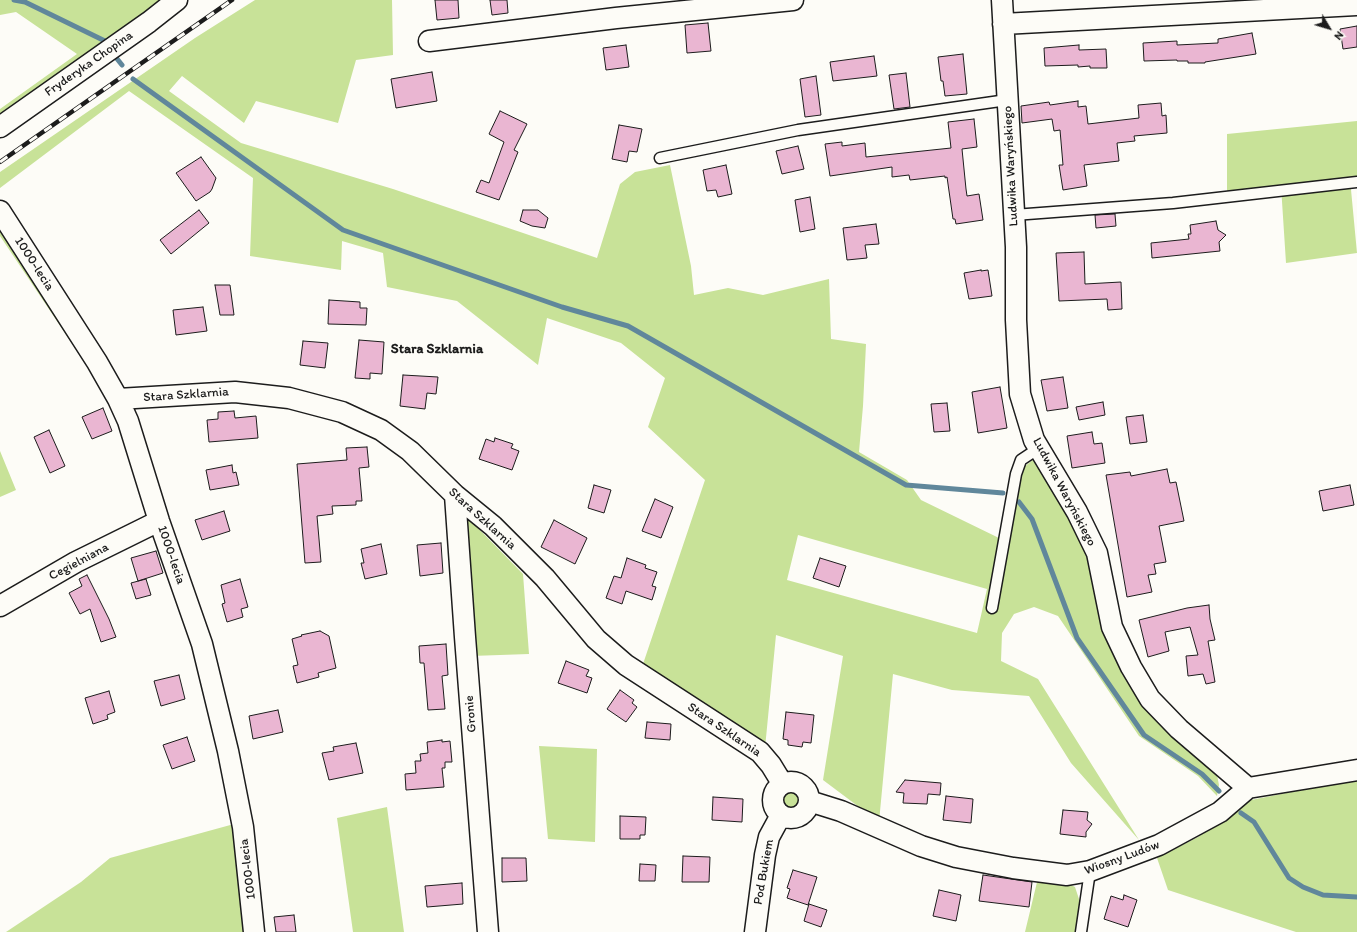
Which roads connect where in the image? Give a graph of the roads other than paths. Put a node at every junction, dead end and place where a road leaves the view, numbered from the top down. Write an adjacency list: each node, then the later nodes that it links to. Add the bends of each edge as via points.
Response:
1 (177, 0): 8 (street, Fryderyka Chopina)
2 (793, 0): 6 (street)
3 (1002, 0): 5 (street, Ludwika Waryńskiego)
4 (1357, 5): 5 (street)
5 (1003, 24): 7 (street, Ludwika Waryńskiego)
6 (429, 40)
7 (1007, 100): 9 (lane, via 798,130); 12 (street, Ludwika Waryńskiego)
8 (0, 127)
9 (660, 158)
10 (1357, 182): 12 (lane, via 1173,203)
11 (0, 211): 13 (street, 1000-lecia)
12 (1014, 215): 14 (street, Ludwika Waryńskiego, via 1020,394 1034,440)
13 (118, 399): 15 (street, Stara Szklarnia, via 235,392 289,398 342,412 382,430 410,452); 16 (street, 1000-lecia, via 128,421)
14 (1039, 448): 18 (lane, via 1022,460 1016,474); 21 (street, Ludwika Waryńskiego, via 1077,512 1096,553 1112,627 1150,699 1179,729)
15 (455, 495): 20 (street, Stara Szklarnia, via 492,526 545,578 608,650 626,665 760,752); 26 (street, Gronie)
16 (159, 522): 17 (street, Cegielniana, via 76,562); 25 (street, 1000-lecia, via 202,644 228,751 243,827)
17 (0, 606)
18 (992, 608)
19 (1357, 770): 21 (street)
20 (782, 783): 22 (street, via 793,781 803,786 807,790); 23 (street, via 775,791 772,802)
21 (1248, 788): 24 (street, Wiosny Ludów, via 1220,812 1196,826 1159,845)
22 (809, 801): 23 (street, via 808,807 799,816 787,818); 24 (street, Wiosny Ludów, via 841,811 921,846 956,857 1067,875)
23 (781, 815): 27 (street, Pod Bukiem, via 769,837 766,849)
24 (1090, 871): 28 (lane)
25 (254, 932)
26 (488, 932)
27 (755, 932)
28 (1082, 932)

